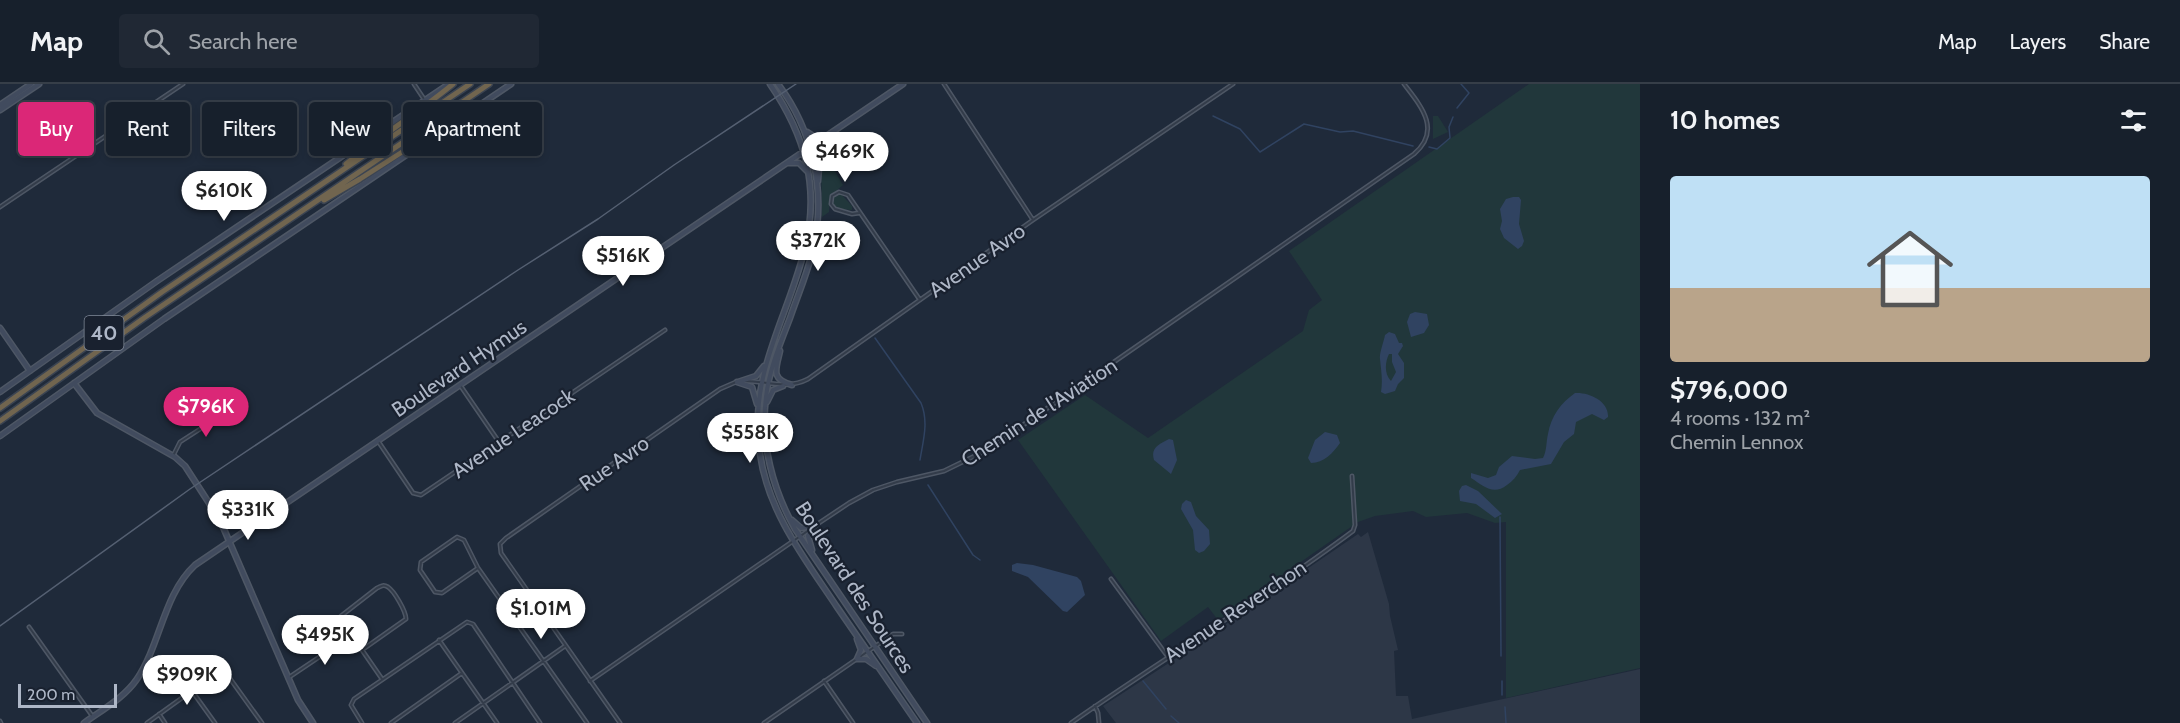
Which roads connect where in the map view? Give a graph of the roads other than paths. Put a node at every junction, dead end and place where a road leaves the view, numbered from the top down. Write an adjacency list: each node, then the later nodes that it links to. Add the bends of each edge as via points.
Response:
1 (32, 84): 17 (main road)
2 (39, 84): 18 (main road)
3 (183, 84): 30 (street)
4 (414, 84): 15 (street)
5 (451, 84): 15 (main road); 28 (highway)
6 (470, 84): 28 (highway, 40)
7 (489, 84): 32 (highway, 40)
8 (511, 84): 16 (main road)
9 (770, 84): 24 (main road, Boulevard des Sources)
10 (778, 84): 19 (main road, Boulevard des Sources)
11 (903, 84): 20 (main road, Boulevard Hymus)
12 (945, 84): 33 (street)
13 (1233, 84): 33 (street, Avenue Avro)
14 (1404, 84): 59 (street, Chemin de l'Aviation, via 1428,123 1425,140 1414,154 987,450 944,471 870,492)
15 (424, 100): 39 (main road)
16 (484, 102)
17 (0, 105)
18 (0, 110)
19 (804, 129): 20 (main road, via 811,135); 22 (main road, Boulevard des Sources)
20 (826, 137): 21 (main road, Boulevard Hymus)
21 (821, 140): 22 (main road, Boulevard Hymus); 29 (main road)
22 (810, 147): 24 (main road, Boulevard Hymus); 29 (main road, Boulevard des Sources)
23 (403, 151): 32 (highway)
24 (804, 151): 26 (main road, Boulevard Hymus); 27 (main road, Boulevard des Sources)
25 (403, 156): 42 (main road)
26 (787, 163): 27 (main road, via 801,164); 44 (main road, Boulevard Hymus)
27 (808, 174): 38 (main road, Boulevard des Sources, via 810,207 805,246)
28 (322, 184): 49 (highway, 40)
29 (818, 191): 37 (main road, Boulevard des Sources, via 814,247)
30 (0, 207)
31 (859, 213): 31 (street, via 846,194 832,196 835,210); 34 (street)
32 (293, 216): 52 (highway, 40)
33 (1034, 220): 34 (street, Avenue Avro)
34 (920, 300): 45 (street, Rue Avro, via 808,379)
35 (0, 328): 39 (main road)
36 (665, 330): 55 (street, Avenue Leacock)
37 (783, 338): 43 (main road, Boulevard des Sources); 45 (main road, via 776,374 780,381)
38 (766, 364): 40 (main road, via 756,376); 41 (main road, Boulevard des Sources)
39 (30, 370): 47 (main road)
40 (737, 382): 41 (street, Rue Avro); 51 (main road, via 752,387); 71 (street, Rue Avro, via 720,389 501,542 501,553)
41 (761, 382): 43 (street, Rue Avro); 51 (main road, Boulevard des Sources)
42 (74, 383): 53 (main road); 56 (main road, via 97,412)
43 (769, 384): 46 (street, Rue Avro); 48 (main road, Boulevard des Sources)
44 (460, 385): 54 (main road, Boulevard Hymus); 55 (street)
45 (792, 385): 46 (street, Rue Avro)
46 (783, 386): 48 (main road, via 773,390)
47 (0, 392)
48 (765, 405): 58 (main road, Boulevard des Sources, via 770,466)
49 (0, 408)
50 (224, 410): 56 (street, via 180,442)
51 (758, 411): 62 (main road, Boulevard des Sources, via 758,444 764,476)
52 (0, 421)
53 (0, 436)
54 (378, 441): 55 (street, Avenue Leacock, via 417,496); 61 (main road, Boulevard Hymus)
55 (499, 442)
56 (173, 456): 61 (main road, via 183,464 217,515)
57 (1353, 476): 75 (street, Avenue Reverchon, via 1353,531)
58 (789, 518): 59 (main road, via 801,528); 60 (main road, Boulevard des Sources)
59 (816, 525): 60 (street, Chemin de l'Aviation); 63 (main road, via 807,537)
60 (800, 536): 62 (street, Chemin de l'Aviation); 63 (main road, Boulevard des Sources)
61 (229, 541): 80 (main road); 89 (main road, Boulevard Hymus, via 185,576 137,679)
62 (793, 541): 67 (main road, Boulevard des Sources); 82 (street, Chemin de l'Aviation)
63 (814, 557): 72 (main road, Boulevard des Sources)
64 (478, 568): 64 (street, via 464,540 457,537 419,566 439,593); 77 (street)
65 (1111, 579): 75 (street)
66 (29, 627): 89 (street)
67 (853, 630): 74 (main road, Boulevard des Sources); 76 (main road, via 861,650)
68 (902, 634): 72 (street, via 893,634)
69 (352, 635): 73 (street); 73 (street, via 342,621 343,612 378,588 388,587 406,612 406,619); 80 (street)
70 (439, 640): 79 (street); 81 (street); 84 (street, via 466,622 473,624)
71 (565, 646): 77 (street); 82 (street, Rue Avro)
72 (874, 647): 74 (street); 106 (main road, Boulevard des Sources)
73 (362, 650): 81 (street)
74 (868, 652): 76 (street); 78 (main road, Boulevard des Sources)
75 (1168, 657): 87 (street, Avenue Reverchon)
76 (857, 659): 78 (main road, via 867,659); 83 (street)
77 (543, 661): 84 (street); 101 (street)
78 (881, 670): 105 (main road, Boulevard des Sources)
79 (462, 673): 86 (street); 97 (street)
80 (288, 678): 95 (main road)
81 (382, 679): 96 (street, via 351,705)
82 (590, 681): 102 (street, Rue Avro)
83 (824, 681): 103 (street); 104 (street)
84 (512, 683): 86 (street); 100 (street)
85 (192, 691): 88 (street); 93 (street); 94 (street, via 218,672 226,673)
86 (483, 704): 98 (street); 99 (street)
87 (1095, 706): 107 (street, Avenue Reverchon); 108 (street)
88 (159, 714): 91 (street); 92 (street)
89 (93, 717): 90 (main road, Boulevard Hymus)
90 (84, 723)
91 (147, 723)
92 (165, 723)
93 (215, 723)
94 (262, 723)
95 (313, 723)
96 (362, 723)
97 (391, 723)
98 (455, 723)
99 (497, 723)
100 (540, 723)
101 (587, 723)
102 (620, 723)
103 (764, 723)
104 (853, 723)
105 (917, 723)
106 (927, 723)
107 (1071, 723)
108 (1099, 723)

